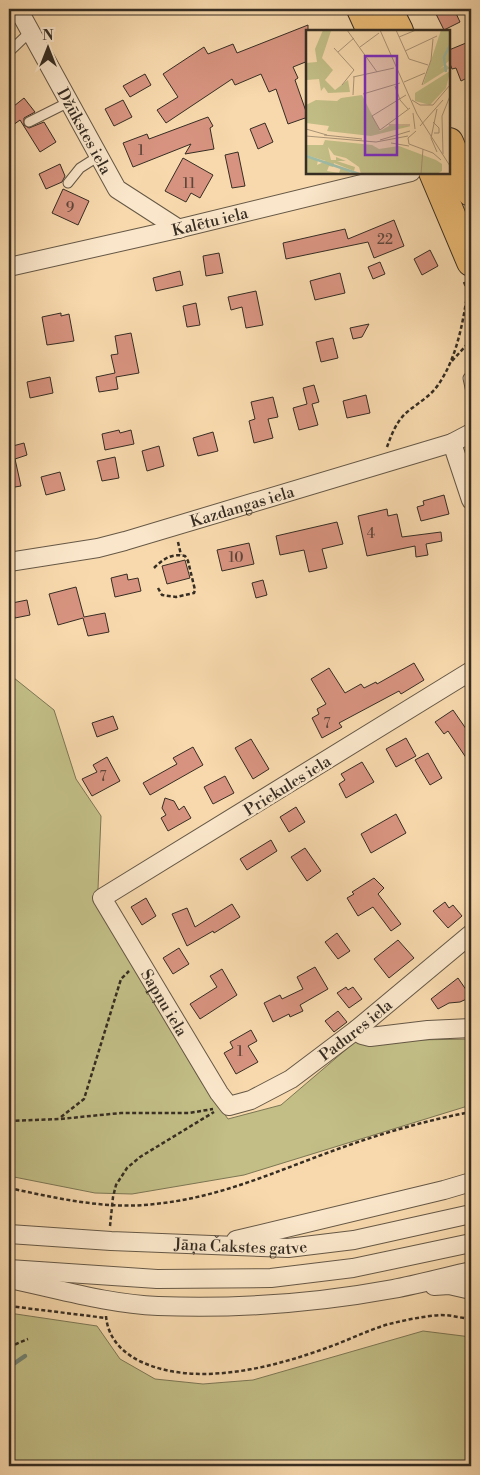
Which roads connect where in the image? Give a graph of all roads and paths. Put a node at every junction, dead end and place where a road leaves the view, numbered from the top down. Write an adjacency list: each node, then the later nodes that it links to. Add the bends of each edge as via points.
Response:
1 (18, 9): 6 (street, Džūkstes iela)
2 (361, 9): 4 (highway)
3 (388, 9): 5 (highway)
4 (371, 30)
5 (398, 30)
6 (31, 31): 7 (lane); 8 (street, Džūkstes iela)
7 (9, 52)
8 (70, 102): 9 (lane); 11 (street, Džūkstes iela)
9 (29, 122)
10 (450, 144): 15 (highway)
11 (99, 156): 14 (lane, via 80,168); 16 (street, Džūkstes iela, via 117,189)
12 (403, 174): 16 (street, Kalētu iela)
13 (433, 174): 17 (highway)
14 (68, 183)
15 (471, 192)
16 (179, 229): 18 (street, Kalētu iela)
17 (471, 262)
18 (9, 267)
19 (468, 290): 21 (path)
20 (471, 340): 21 (path)
21 (450, 363): 26 (path, via 437,386 404,415 391,434)
22 (468, 378): 23 (lane)
23 (471, 392)
24 (471, 434): 25 (street, Kazdangas iela)
25 (452, 443): 26 (street, Kazdangas iela); 27 (street)
26 (381, 465): 28 (street, Kazdangas iela, via 98,548)
27 (471, 500)
28 (9, 562)
29 (154, 568): 30 (path, via 164,559 185,556 195,590 176,597 162,595)
30 (158, 588)
31 (471, 671): 32 (street, Priekules iela)
32 (102, 898): 34 (street, Sapņu iela)
33 (471, 934): 36 (street, Padures iela)
34 (140, 961): 37 (street, Sapņu iela); 39 (path, via 121,979 84,1099)
35 (471, 1028): 36 (street, via 370,1037)
36 (356, 1030): 37 (street, Padures iela, via 291,1079 252,1100)
37 (229, 1106): 39 (path, via 189,1113 121,1113); 43 (path, via 210,1114 140,1157 127,1168 116,1185)
38 (471, 1112): 43 (path, via 374,1137 228,1190 193,1199)
39 (60, 1118): 40 (path)
40 (9, 1121)
41 (471, 1182): 48 (street)
42 (9, 1188): 43 (path)
43 (112, 1205): 45 (path)
44 (471, 1214): 48 (street, Jāņa Čakstes gatve, via 354,1240 288,1248)
45 (110, 1226)
46 (9, 1234): 48 (street, Jāņa Čakstes gatve)
47 (471, 1243): 49 (street, Jāņa Čakstes gatve, via 352,1268 271,1278 157,1279)
48 (218, 1244)
49 (9, 1269)
50 (471, 1271): 52 (street)
51 (9, 1280): 52 (street, via 158,1306 239,1306)
52 (394, 1289): 53 (street, via 449,1286)
53 (471, 1290)
54 (9, 1306): 56 (path)
55 (106, 1309): 56 (path)
56 (106, 1318): 57 (path, via 117,1345 131,1357 172,1371 202,1373 228,1372 293,1359 415,1318 442,1315)
57 (471, 1319)
58 (28, 1339): 59 (path)
59 (9, 1347)

